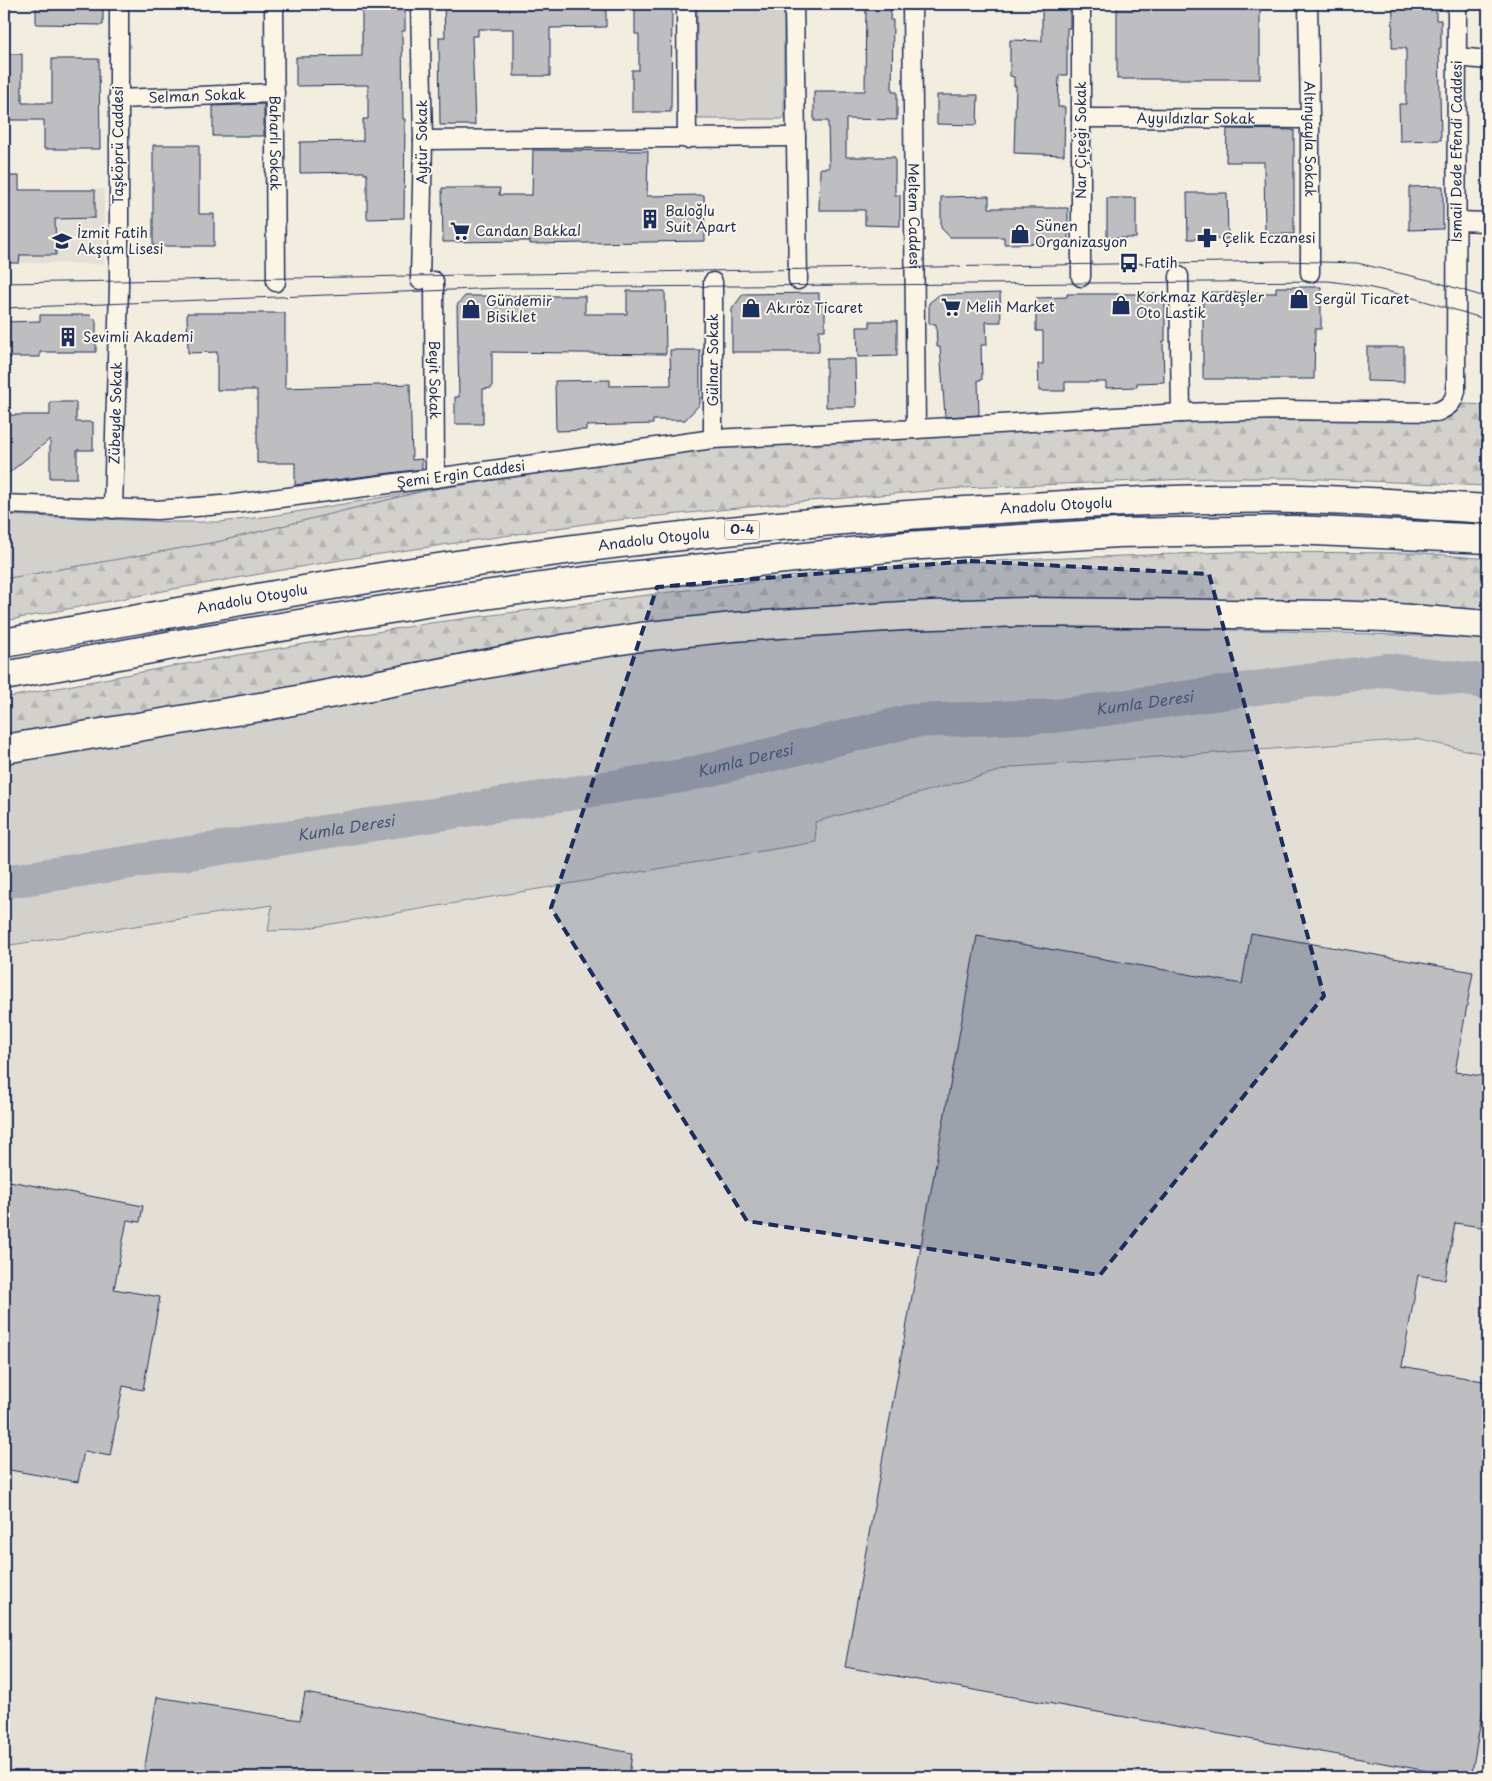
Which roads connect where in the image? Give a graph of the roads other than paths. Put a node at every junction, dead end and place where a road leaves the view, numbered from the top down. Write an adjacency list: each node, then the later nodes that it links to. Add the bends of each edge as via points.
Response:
1 (119, 4): 13 (street, Taşköprü Caddesi)
2 (274, 4): 12 (street, Baharlı Sokak)
3 (420, 4): 18 (street, Aytür Sokak)
4 (686, 4): 17 (street)
5 (794, 4): 16 (street)
6 (912, 4): 30 (street, Meltem Caddesi)
7 (1081, 4): 14 (street, Nar Çiçeği Sokak)
8 (1308, 4): 15 (street, Altınyayla Sokak)
9 (1457, 4): 10 (street, İsmail Dede Efendi Caddesi)
10 (1457, 58): 11 (street); 19 (street, İsmail Dede Efendi Caddesi)
11 (1488, 60)
12 (275, 92): 13 (street, Selman Sokak); 26 (street, Baharlı Sokak)
13 (118, 99): 28 (street, Taşköprü Caddesi)
14 (1081, 118): 15 (street, Ayyıldızlar Sokak); 23 (street, Nar Çiçeği Sokak)
15 (1310, 119): 21 (street, Altınyayla Sokak)
16 (796, 137): 17 (street); 24 (street)
17 (687, 139): 18 (street)
18 (423, 140): 25 (street, Aytür Sokak)
19 (1457, 221): 20 (street); 29 (street, İsmail Dede Efendi Caddesi, via 1456,391 1447,408 1437,412 1281,410)
20 (1488, 222)
21 (1310, 273)
22 (1179, 276): 29 (street)
23 (1081, 277)
24 (798, 280)
25 (427, 281): 32 (street, Beyit Sokak)
26 (276, 282)
27 (713, 282): 31 (street, Gülnar Sokak)
28 (119, 286): 34 (street, Zübeyde Sokak)
29 (1181, 413): 30 (street, Şemi Ergin Caddesi)
30 (916, 429): 31 (street, Şemi Ergin Caddesi)
31 (713, 439): 32 (street, Şemi Ergin Caddesi)
32 (436, 478): 34 (street, Şemi Ergin Caddesi, via 234,504 156,510)
33 (4, 504): 34 (street, Şemi Ergin Caddesi)
34 (113, 509)
35 (1488, 509): 38 (main road, Anadolu Otoyolu / O-4, via 1335,500 1216,499 897,515 602,545 478,562)
36 (1488, 539): 39 (main road, via 1294,530 1118,533 906,546 592,580 426,603)
37 (1488, 625): 40 (main road, via 1330,615 1025,612 733,627 578,647 266,706)
38 (4, 643)
39 (4, 676)
40 (4, 749)

